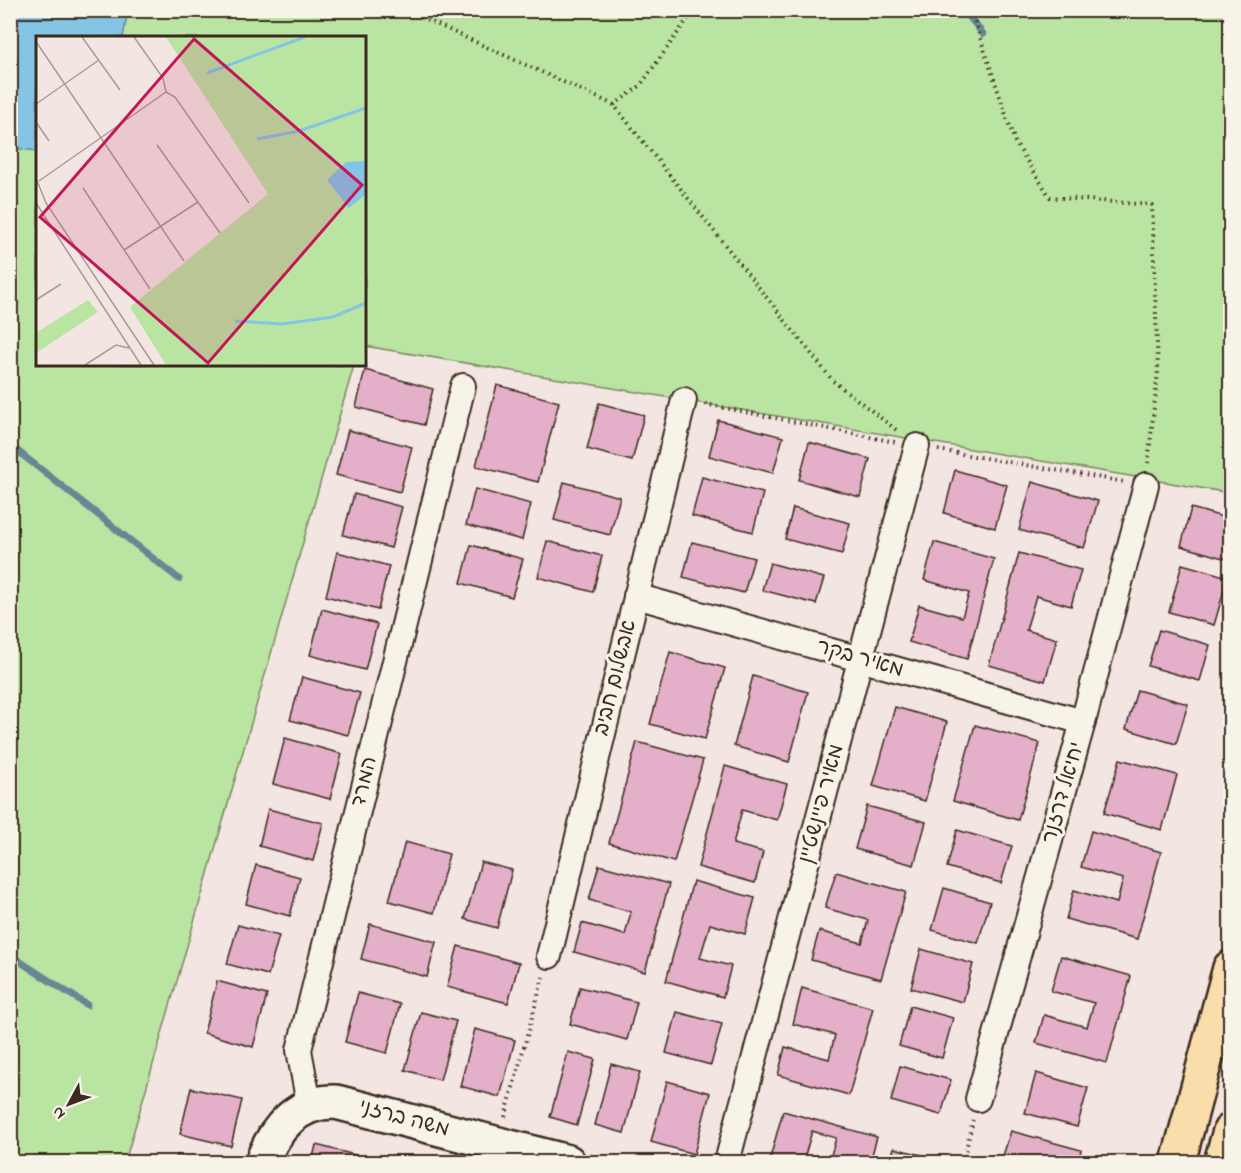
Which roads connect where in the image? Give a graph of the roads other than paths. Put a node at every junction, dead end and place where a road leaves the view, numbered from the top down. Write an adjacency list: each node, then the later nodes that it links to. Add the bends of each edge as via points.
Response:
1 (463, 386): 11 (street, המרד, via 299,1050)
2 (684, 400): 5 (street, אבשלום חביב)
3 (917, 446): 6 (street, מאיר פיינשטיין)
4 (1146, 485): 7 (street, יחיאל דרזנר)
5 (636, 596): 6 (street, מאיר בקר); 8 (street, אבשלום חביב)
6 (860, 659): 7 (street, מאיר בקר); 15 (street, מאיר פיינשטיין)
7 (1083, 722): 10 (street, יחיאל דרזנר)
8 (549, 956)
9 (1230, 968): 16 (main road)
10 (978, 1099)
11 (309, 1104): 13 (street, via 280,1128); 14 (street, משה ברזני, via 336,1102)
12 (1230, 1131): 17 (main road)
13 (262, 1162)
14 (568, 1162)
15 (727, 1162)
16 (1178, 1162)
17 (1221, 1162)

